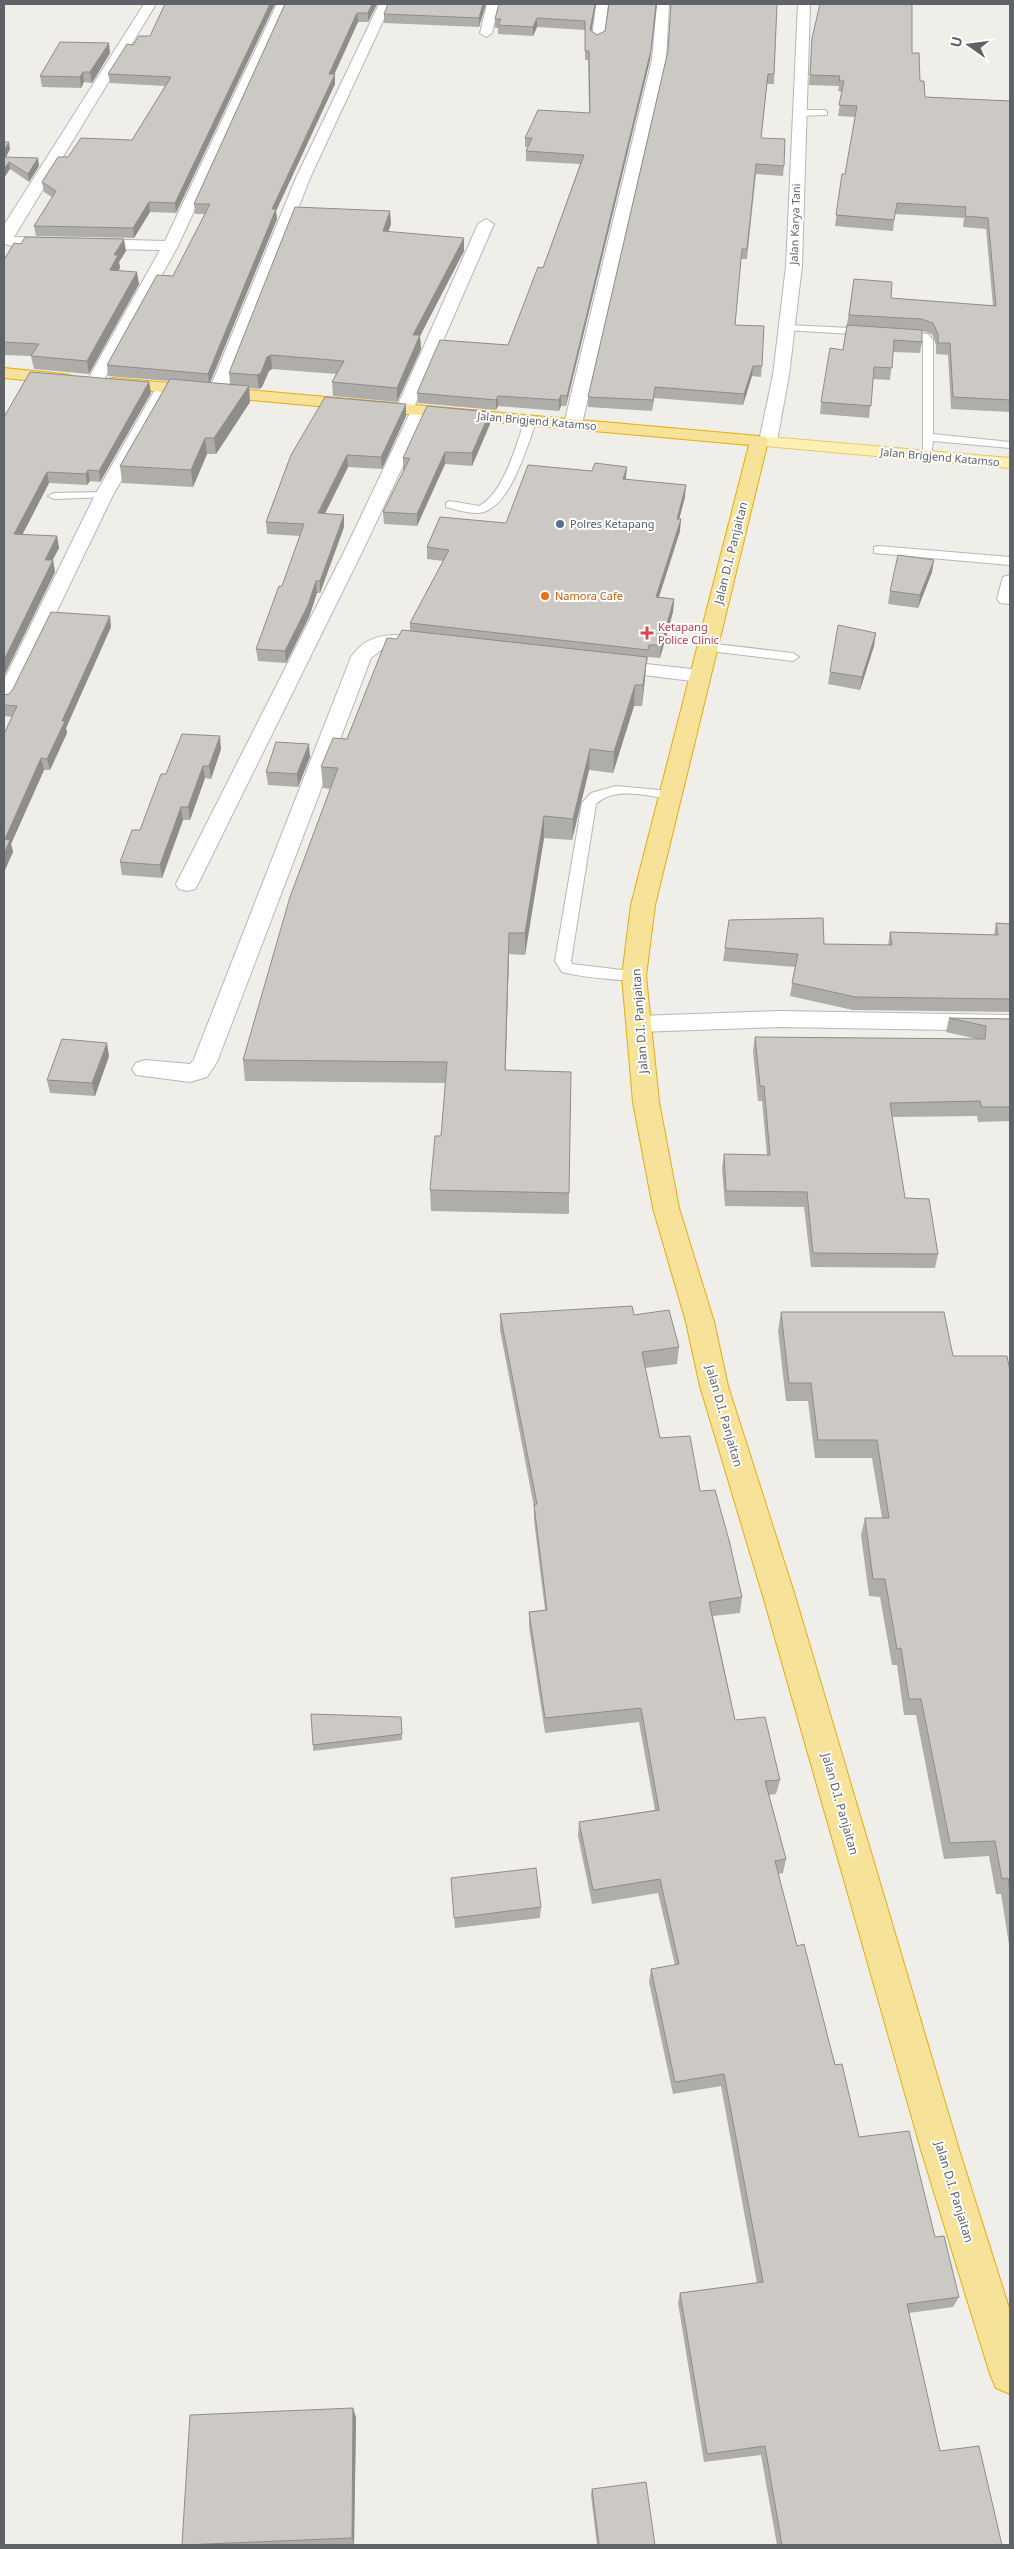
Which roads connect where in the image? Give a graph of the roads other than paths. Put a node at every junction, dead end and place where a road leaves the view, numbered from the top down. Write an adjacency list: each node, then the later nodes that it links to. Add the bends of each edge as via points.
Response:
1 (150, 4): 13 (street, via 5,235 8,240 17,242)
2 (284, 4): 13 (street)
3 (385, 4): 18 (street, via 303,178)
4 (493, 4): 8 (street)
5 (602, 4): 9 (street)
6 (663, 4): 21 (street, via 659,60)
7 (804, 4): 10 (street, Jalan Karya Tani)
8 (486, 33)
9 (598, 39)
10 (798, 113): 11 (lane); 14 (street, Jalan Karya Tani, via 794,266)
11 (824, 113)
12 (486, 224): 19 (street)
13 (170, 246): 16 (street)
14 (788, 328): 22 (lane, via 924,336 928,340); 23 (street, Jalan Karya Tani)
15 (4, 374): 16 (highway, Jalan Brigjend Katamso)
16 (95, 382): 17 (highway, Jalan Brigjend Katamso)
17 (164, 388): 18 (highway, Jalan Brigjend Katamso); 27 (street)
18 (216, 393): 19 (highway, Jalan Brigjend Katamso)
19 (412, 410): 20 (highway, Jalan Brigjend Katamso); 39 (street, via 355,548)
20 (531, 420): 21 (highway, Jalan Brigjend Katamso); 29 (lane, via 500,494 492,504 481,509)
21 (573, 424): 23 (highway, Jalan Brigjend Katamso)
22 (927, 438): 24 (lane); 25 (lane)
23 (764, 441): 25 (main road, Jalan Brigjend Katamso); 33 (highway, Jalan D.I. Panjaitan)
24 (1010, 445)
25 (927, 456): 26 (main road, Jalan Brigjend Katamso)
26 (1010, 464)
27 (104, 495): 28 (lane); 37 (street)
28 (54, 496)
29 (450, 506)
30 (878, 550): 31 (lane)
31 (1010, 561)
32 (446, 647): 43 (street, via 385,641 365,650 205,1062 198,1072 190,1073)
33 (707, 647): 34 (lane); 36 (highway, Jalan D.I. Panjaitan)
34 (793, 657)
35 (593, 664): 36 (street)
36 (700, 676): 38 (highway, Jalan D.I. Panjaitan)
37 (4, 700)
38 (670, 795): 40 (highway, Jalan D.I. Panjaitan, via 642,906); 40 (lane, via 608,790 595,794 589,803 563,960 568,968 589,973)
39 (187, 884)
40 (634, 976): 42 (highway, Jalan D.I. Panjaitan)
41 (1010, 1023): 42 (street, via 780,1019)
42 (639, 1024): 44 (highway, Jalan D.I. Panjaitan, via 646,1102 666,1208 700,1322 714,1386 779,1596 941,2153)
43 (145, 1069)
44 (1010, 2374)

